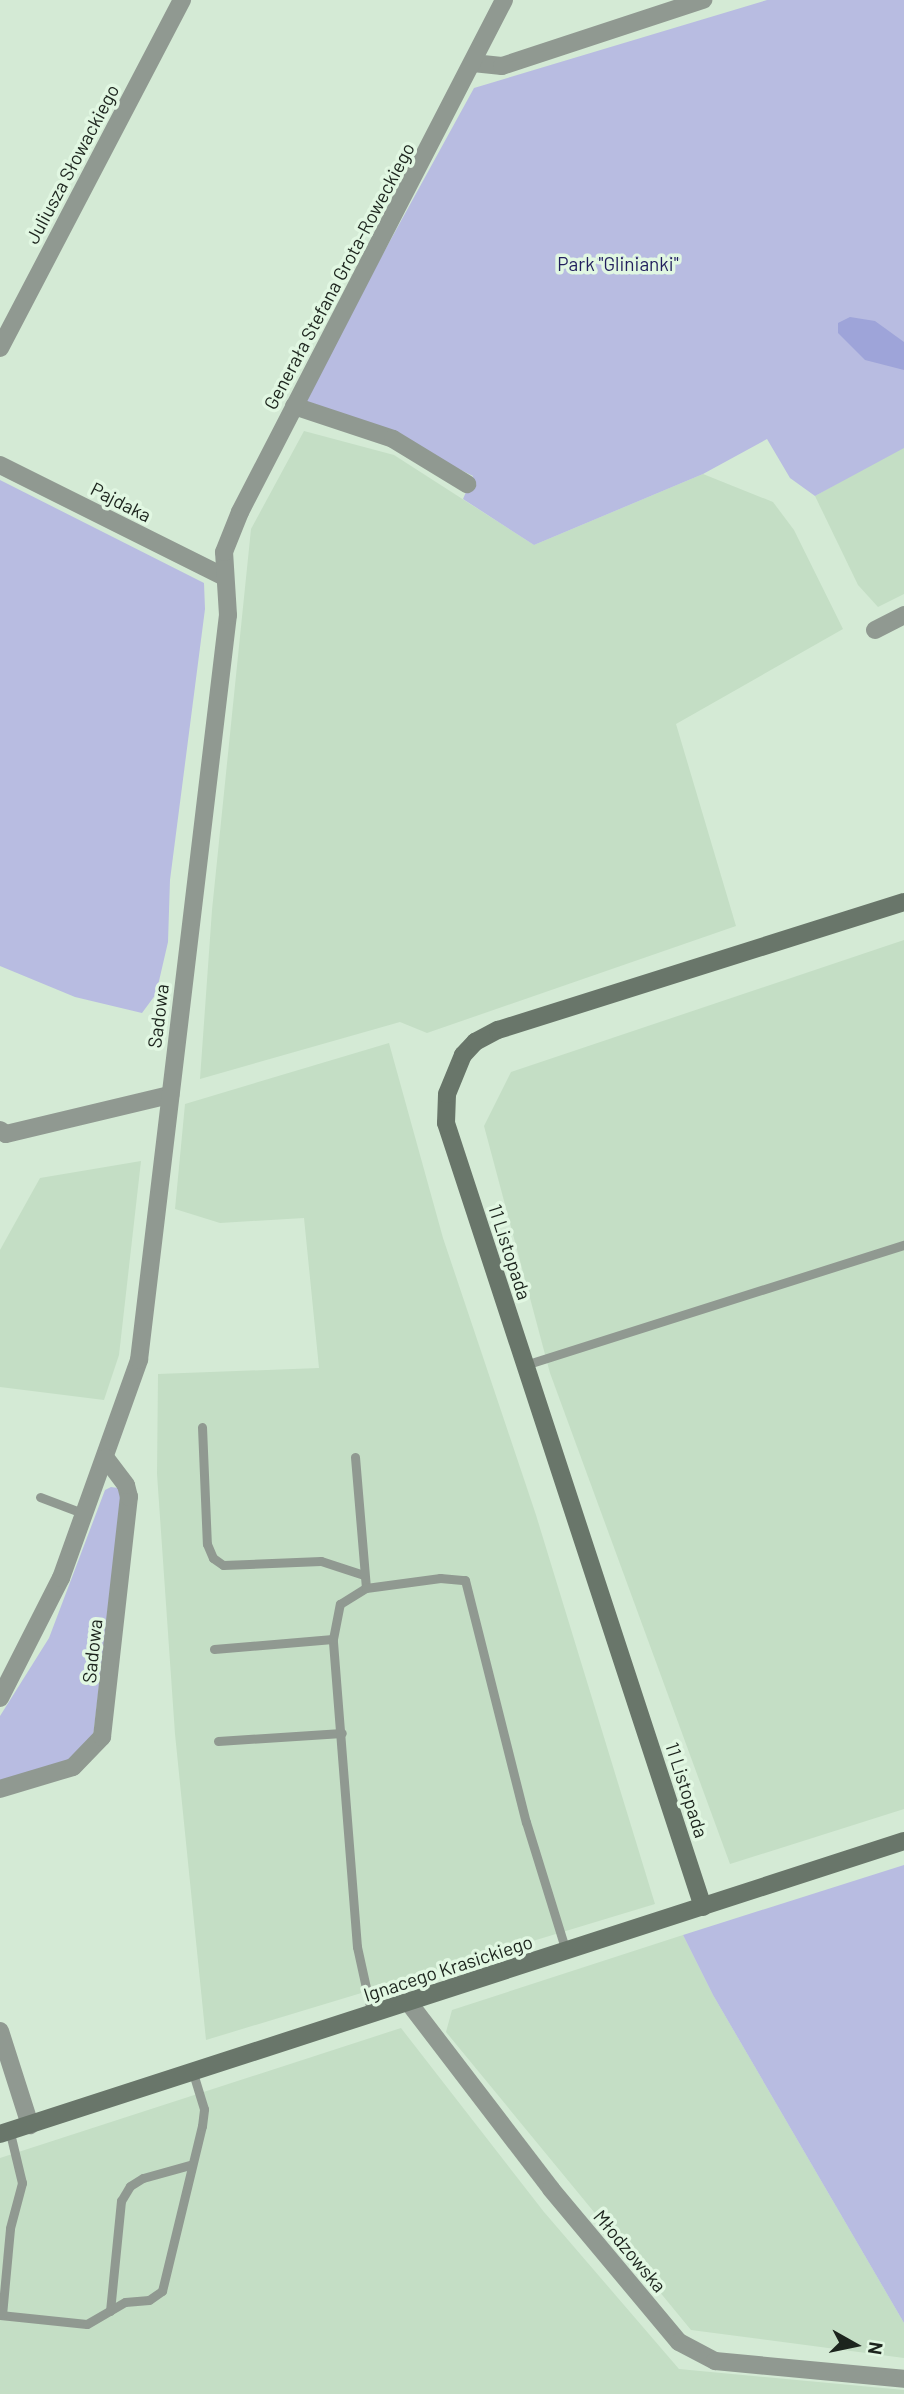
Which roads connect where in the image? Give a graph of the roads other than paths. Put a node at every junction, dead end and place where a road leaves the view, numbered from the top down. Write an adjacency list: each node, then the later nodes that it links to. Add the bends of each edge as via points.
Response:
1 (181, 0): 5 (street, Juliusza Słowackiego)
2 (504, 0): 4 (street, Generała Stefana Grota-Roweckiego)
3 (704, 0): 4 (street, via 502,66)
4 (473, 63): 6 (street, Generała Stefana Grota-Roweckiego)
5 (0, 348)
6 (294, 406): 8 (street, via 393,439); 9 (street, Generała Stefana Grota-Roweckiego, via 240,512 224,552)
7 (0, 465): 9 (street, Pajdaka)
8 (467, 484)
9 (223, 576): 13 (street, Sadowa, via 229,595 228,615)
10 (904, 615): 11 (street)
11 (875, 630)
12 (904, 902): 16 (street, 11 Listopada, via 498,1030 463,1055 447,1094 446,1123)
13 (170, 1095): 14 (street); 19 (street, Sadowa, via 139,1360)
14 (2, 1135)
15 (904, 1245): 16 (lane)
16 (525, 1365): 31 (street, 11 Listopada)
17 (202, 1427): 22 (lane, via 207,1544 213,1558 223,1565 321,1561)
18 (355, 1457): 22 (lane)
19 (106, 1458): 21 (street, Sadowa); 29 (street, Sadowa, via 126,1485 129,1497 102,1737 73,1767)
20 (40, 1497): 21 (lane)
21 (85, 1514): 26 (street, Sadowa, via 41,1626)
22 (365, 1575): 23 (lane)
23 (366, 1588): 24 (lane, via 340,1604); 32 (lane, via 440,1578 465,1580 526,1822)
24 (333, 1639): 25 (lane); 27 (lane)
25 (214, 1649)
26 (0, 1698)
27 (342, 1733): 28 (lane); 34 (lane, via 357,1947)
28 (218, 1741)
29 (0, 1789)
30 (904, 1841): 31 (street, Ignacego Krasickiego)
31 (703, 1907): 32 (street, Ignacego Krasickiego)
32 (566, 1951): 33 (street, Ignacego Krasickiego)
33 (409, 2003): 34 (street, Ignacego Krasickiego); 42 (street, Młodzowska, via 551,2189 679,2342 715,2361)
34 (372, 2015): 36 (street, Ignacego Krasickiego)
35 (0, 2031): 37 (street)
36 (193, 2072): 37 (street, Ignacego Krasickiego); 39 (lane, via 204,2109)
37 (30, 2125): 38 (street, Ignacego Krasickiego)
38 (4, 2136): 41 (lane, via 22,2183 9,2228)
39 (190, 2165): 40 (lane, via 162,2291 149,2300 125,2302); 40 (lane, via 143,2178 130,2186 121,2201)
40 (110, 2311): 41 (lane, via 87,2324)
41 (1, 2315)
42 (904, 2379)

